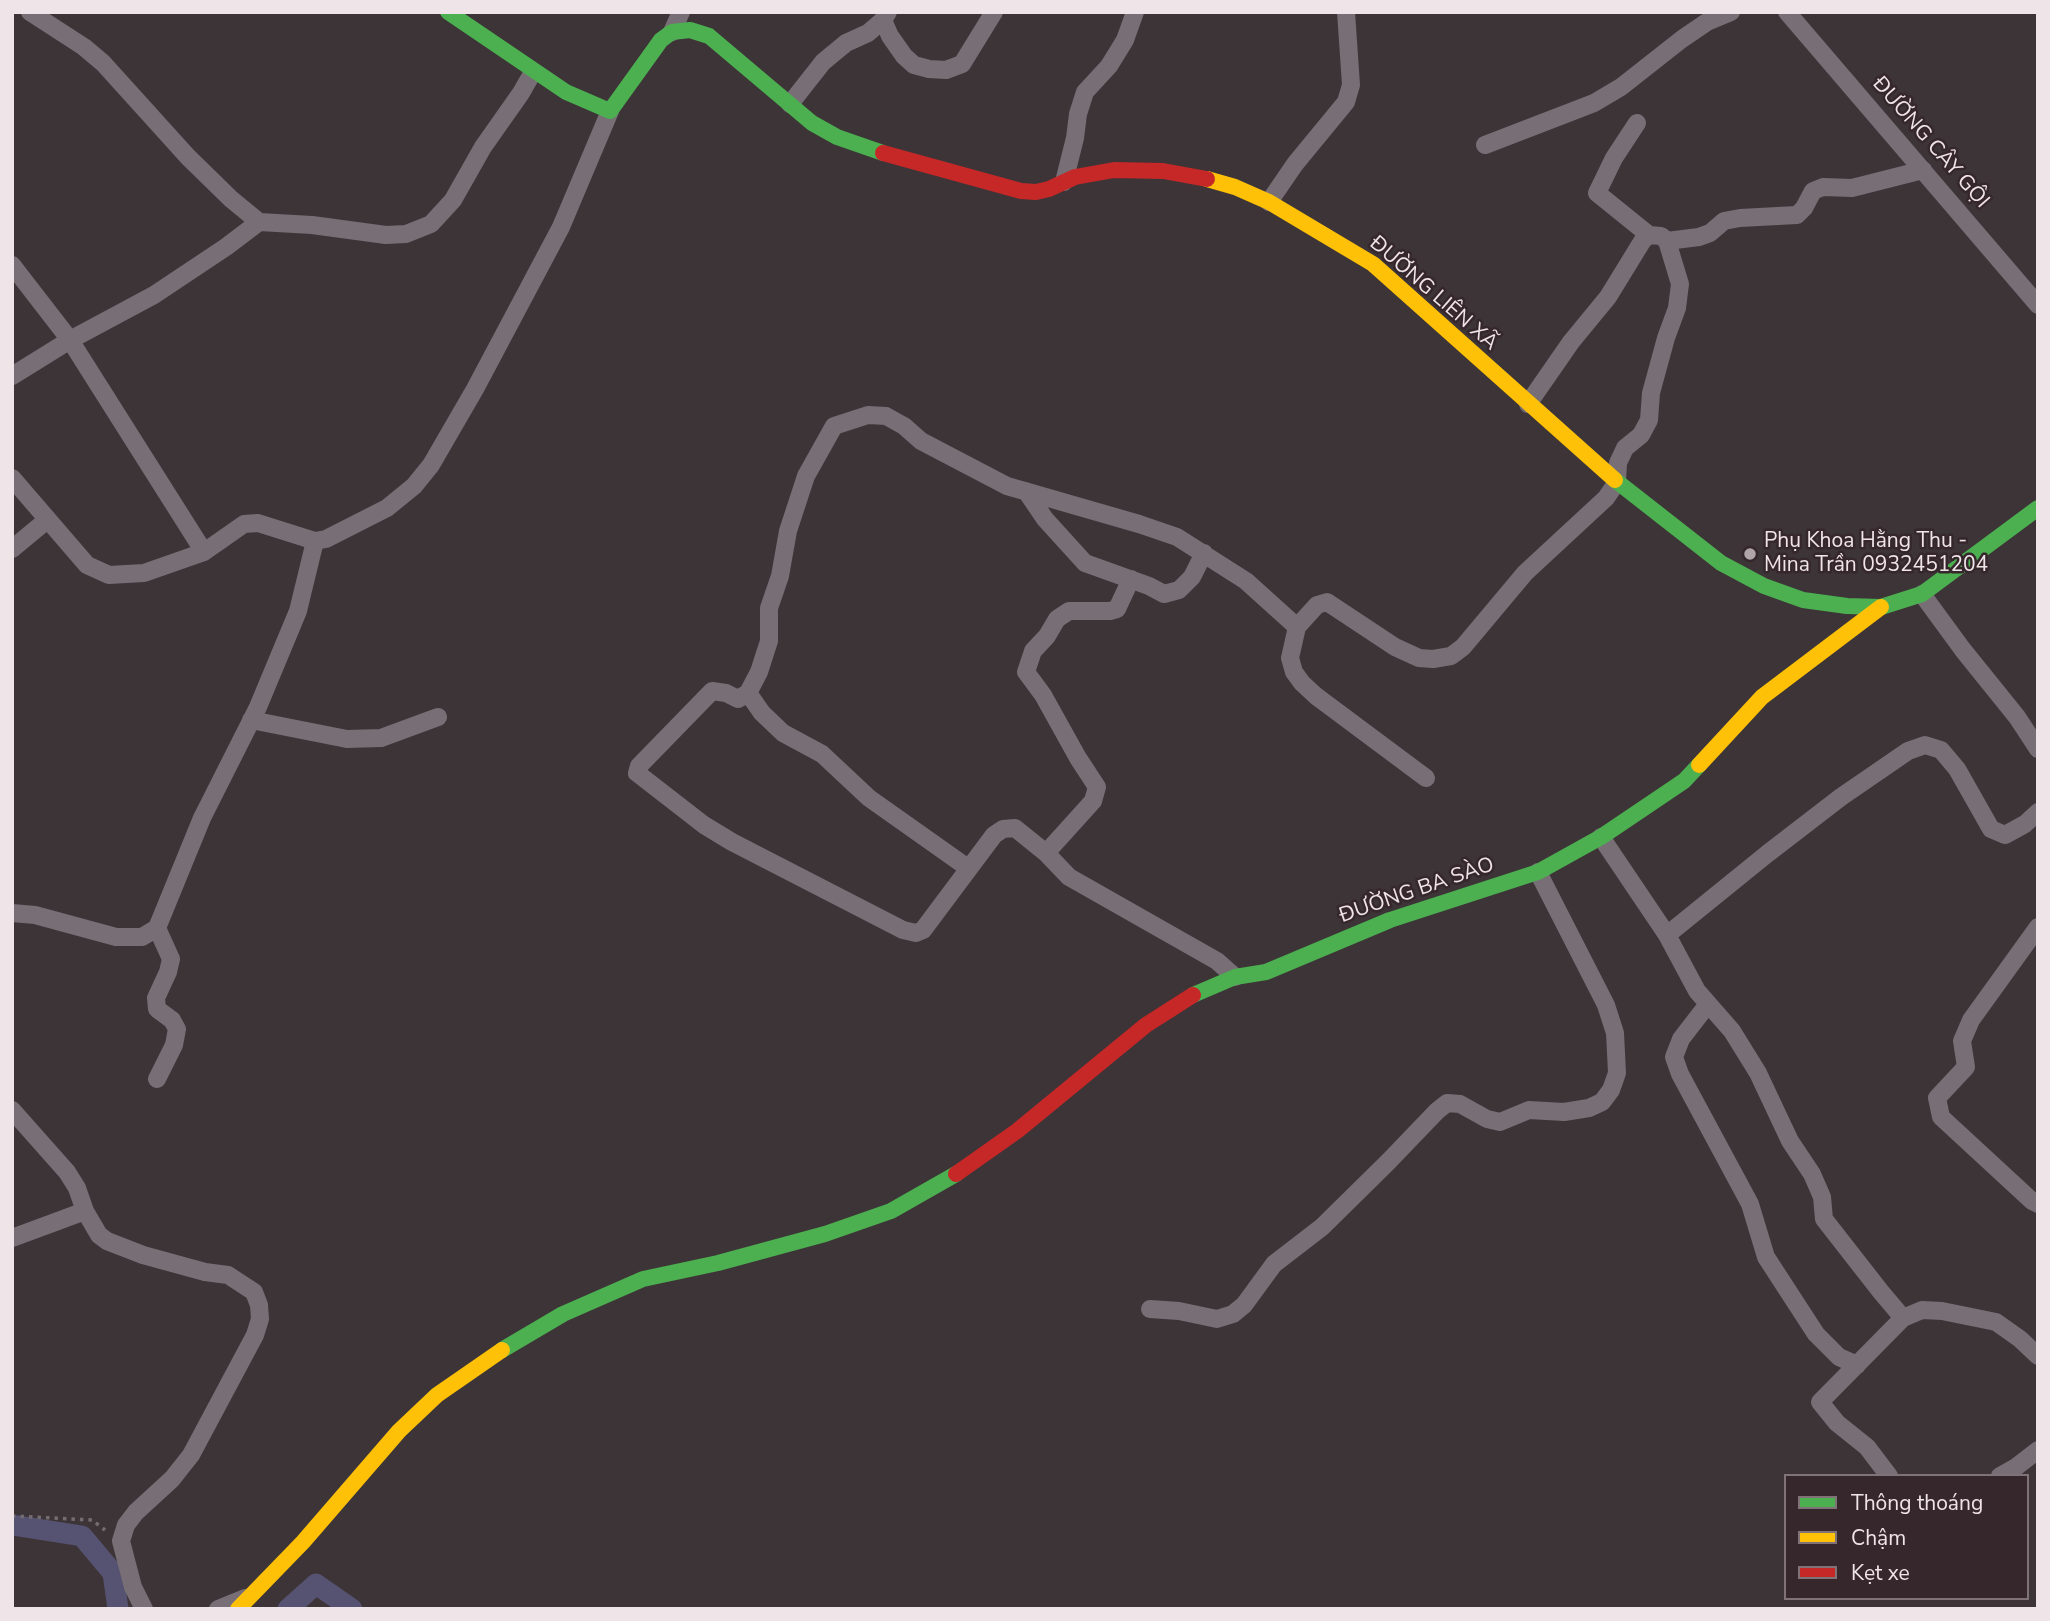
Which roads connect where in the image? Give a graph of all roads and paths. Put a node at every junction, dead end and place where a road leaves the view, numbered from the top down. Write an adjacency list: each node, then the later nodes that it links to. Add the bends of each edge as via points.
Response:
1 (30, 12): 19 (street, via 103,63 188,157)
2 (448, 12): 11 (street)
3 (681, 12): 10 (street)
4 (994, 12): 9 (street, via 961,64 946,70 914,65 904,57 890,36)
5 (1135, 12): 17 (street, via 1109,66 1085,92)
6 (1346, 12): 18 (street, via 1351,85 1346,102)
7 (1731, 12): 15 (street, via 1682,38 1594,103)
8 (1787, 12): 16 (street, ĐƯỜNG CÂY GỘI)
9 (886, 16): 12 (street, via 869,33 846,43 823,62)
10 (673, 32): 12 (street, ĐƯỜNG LIÊN XÃ, via 690,30 709,36); 13 (street, via 661,40)
11 (533, 72): 13 (street); 19 (street, via 453,200 431,223 406,234 386,235)
12 (790, 104): 17 (street, ĐƯỜNG LIÊN XÃ, via 837,137 903,160 1021,191)
13 (610, 111): 32 (street, via 561,227 431,465 387,508)
14 (1637, 123): 20 (street, via 1597,193)
15 (1485, 145)
16 (1923, 170): 21 (street, via 1852,188 1823,187 1812,191 1797,215 1724,221 1699,237); 23 (street, ĐƯỜNG CÂY GỘI)
17 (1064, 183): 18 (street, ĐƯỜNG LIÊN XÃ, via 1114,170 1163,171 1235,187)
18 (1269, 202): 26 (street, ĐƯỜNG LIÊN XÃ, via 1373,264)
19 (259, 222): 24 (street, via 154,295)
20 (1649, 235): 21 (street); 26 (street)
21 (1667, 241): 28 (street, via 1680,284 1677,308 1651,393 1649,420 1641,435 1625,448)
22 (12, 265): 24 (street)
23 (2038, 305)
24 (70, 340): 25 (street); 34 (street)
25 (12, 376)
26 (1528, 404): 28 (street, ĐƯỜNG LIÊN XÃ)
27 (12, 478): 31 (street)
28 (1617, 482): 38 (street, ĐƯỜNG LIÊN XÃ, via 1721,563 1763,586 1802,600); 39 (street, via 1606,498 1525,573 1451,656 1419,658 1327,601 1317,605)
29 (1026, 491): 35 (street, via 1152,528); 36 (street, via 1085,563); 40 (street, via 956,461 887,416 868,415 834,426 806,476 788,531 769,608 769,641)
30 (2038, 508): 37 (street, ĐƯỜNG LIÊN XÃ)
31 (47, 520): 33 (street); 34 (street, via 87,565 109,575 144,573)
32 (315, 541): 34 (street, via 258,523 244,524); 42 (street, via 298,611)
33 (12, 549)
34 (204, 552)
35 (1204, 553): 36 (street, via 1179,590 1164,594); 39 (street, via 1246,581)
36 (1131, 579): 47 (street, via 1116,609 1069,611 1057,619 1029,662 1026,672 1097,787 1093,801)
37 (1922, 594): 38 (street, ĐƯỜNG LIÊN XÃ); 43 (street)
38 (1881, 607): 46 (street, ĐƯỜNG BA SÀO, via 1762,697 1684,781)
39 (1297, 627): 44 (street, via 1290,658 1302,683)
40 (748, 693): 48 (street, via 783,733 822,754 869,798); 48 (street, via 738,699 712,691 636,773 732,842 903,930 923,930)
41 (438, 717): 42 (street, via 381,738 347,739)
42 (251, 720): 52 (street, via 202,818)
43 (2038, 749)
44 (1426, 778)
45 (2038, 812): 53 (street, via 2005,835 1991,828 1958,769 1941,750 1925,744 1841,797)
46 (1601, 837): 49 (street, ĐƯỜNG BA SÀO); 53 (street)
47 (1046, 853): 48 (street, via 1015,828 1003,829); 54 (street, via 1069,877 1217,961)
48 (968, 867)
49 (1538, 873): 54 (street, ĐƯỜNG BA SÀO, via 1390,920 1266,972); 61 (street, via 1615,1033 1617,1073 1602,1102 1564,1112 1529,1110 1500,1122 1447,1103 1322,1227 1274,1264 1233,1314 1217,1319)
50 (12, 913): 52 (street, via 116,937 142,937)
51 (2038, 927): 58 (street, via 1971,1020 1962,1041 1966,1067 1937,1098 1941,1117)
52 (157, 928): 56 (street, via 171,959 156,1009 177,1029)
53 (1667, 935): 55 (street)
54 (1236, 977): 70 (street, ĐƯỜNG BA SÀO, via 1195,994 1146,1025 1017,1131 945,1182 891,1211 718,1264 643,1279 563,1314 497,1353 437,1395 399,1431)
55 (1708, 1004): 62 (street, via 1732,1031 1758,1073 1822,1197 1824,1219); 64 (street, via 1681,1039 1674,1057 1680,1074 1750,1204 1766,1257 1816,1335 1839,1357)
56 (157, 1079)
57 (12, 1110): 59 (street, via 67,1172)
58 (2038, 1204)
59 (85, 1211): 60 (street); 69 (street, via 99,1234 116,1246 242,1282 254,1292 260,1312 255,1335 191,1455 126,1525)
60 (12, 1238)
61 (1150, 1309)
62 (1903, 1318): 63 (street, via 1923,1310 1996,1322); 64 (street)
63 (2038, 1356)
64 (1857, 1365): 66 (street, via 1820,1402 1867,1447)
65 (2038, 1450): 67 (street)
66 (1887, 1474)
67 (2004, 1474)
68 (12, 1516): 69 (path, via 92,1521)
69 (121, 1541): 71 (street)
70 (252, 1595): 72 (street); 73 (street, ĐƯỜNG BA SÀO)
71 (144, 1609)
72 (218, 1609)
73 (238, 1609)

